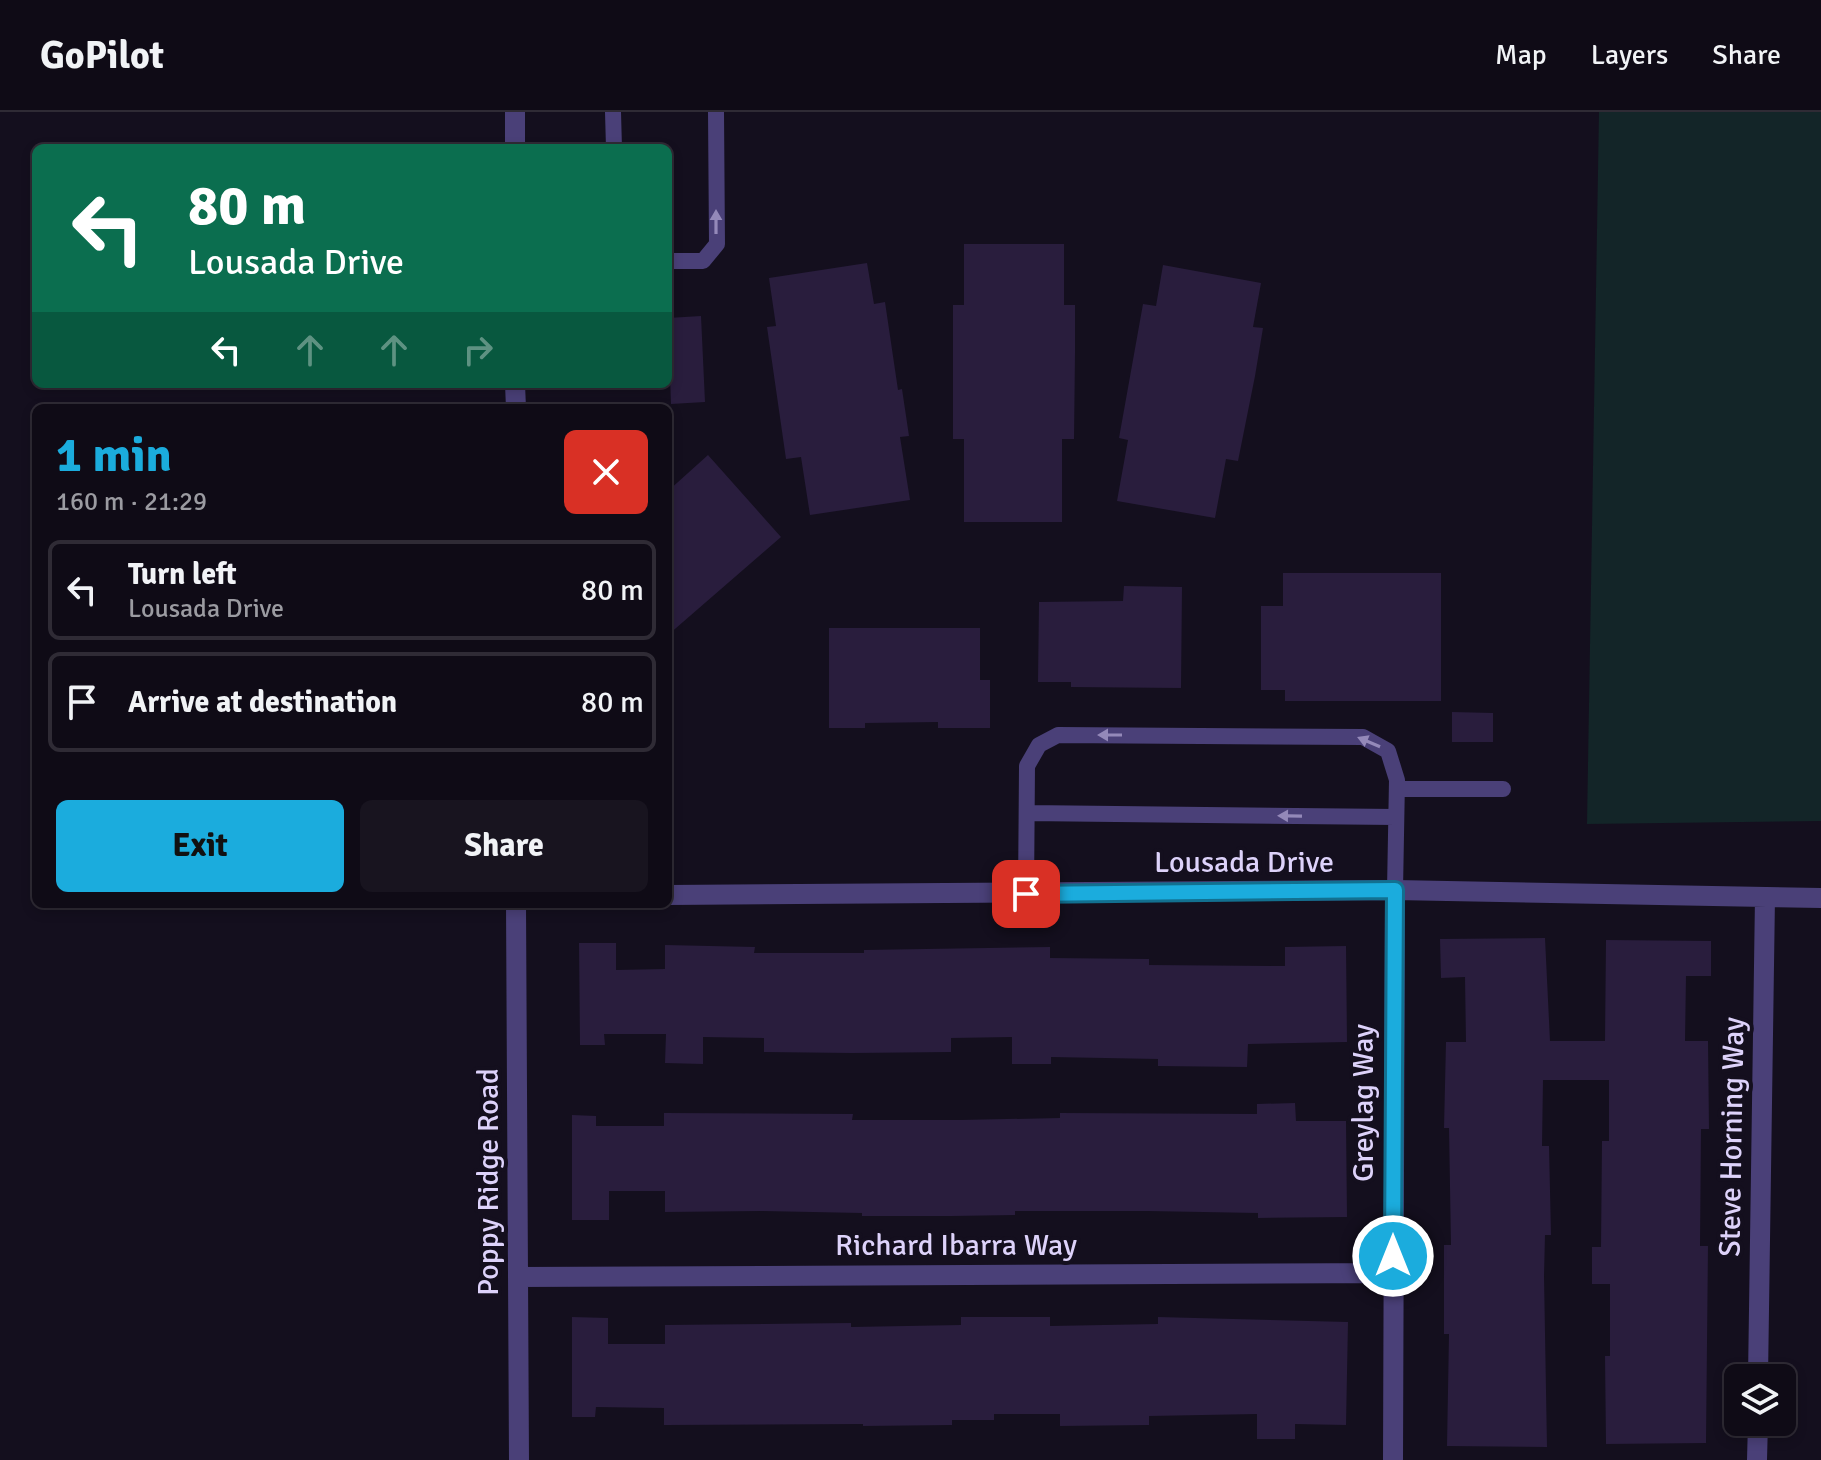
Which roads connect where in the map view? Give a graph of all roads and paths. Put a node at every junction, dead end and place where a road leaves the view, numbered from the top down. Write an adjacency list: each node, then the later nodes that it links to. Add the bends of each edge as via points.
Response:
1 (515, 112): 4 (street)
2 (613, 112): 5 (lane)
3 (716, 112): 6 (lane, one-way to 3, via 703,261 717,244)
4 (515, 144)
5 (614, 144)
6 (672, 261)
7 (1397, 789): 8 (lane); 9 (lane, one-way to 9, via 1388,751 1363,737 1058,735 1039,745 1027,766); 10 (lane)
8 (1503, 789)
9 (1027, 813): 10 (lane, one-way to 9); 12 (lane)
10 (1396, 817): 11 (lane)
11 (1395, 890): 12 (street, Lousada Drive); 14 (street, Lousada Drive); 17 (street, Greylag Way)
12 (1026, 894): 13 (street, Lousada Drive)
13 (672, 895)
14 (1765, 897): 15 (street, Lousada Drive); 19 (street, Steve Horning Way)
15 (1821, 898)
16 (516, 908): 18 (street, Poppy Ridge Road)
17 (1393, 1273): 18 (street, Richard Ibarra Way); 22 (street, Greylag Way)
18 (518, 1277): 21 (street, Poppy Ridge Road)
19 (1758, 1364)
20 (1758, 1436): 23 (street)
21 (519, 1460)
22 (1393, 1460)
23 (1757, 1460)

